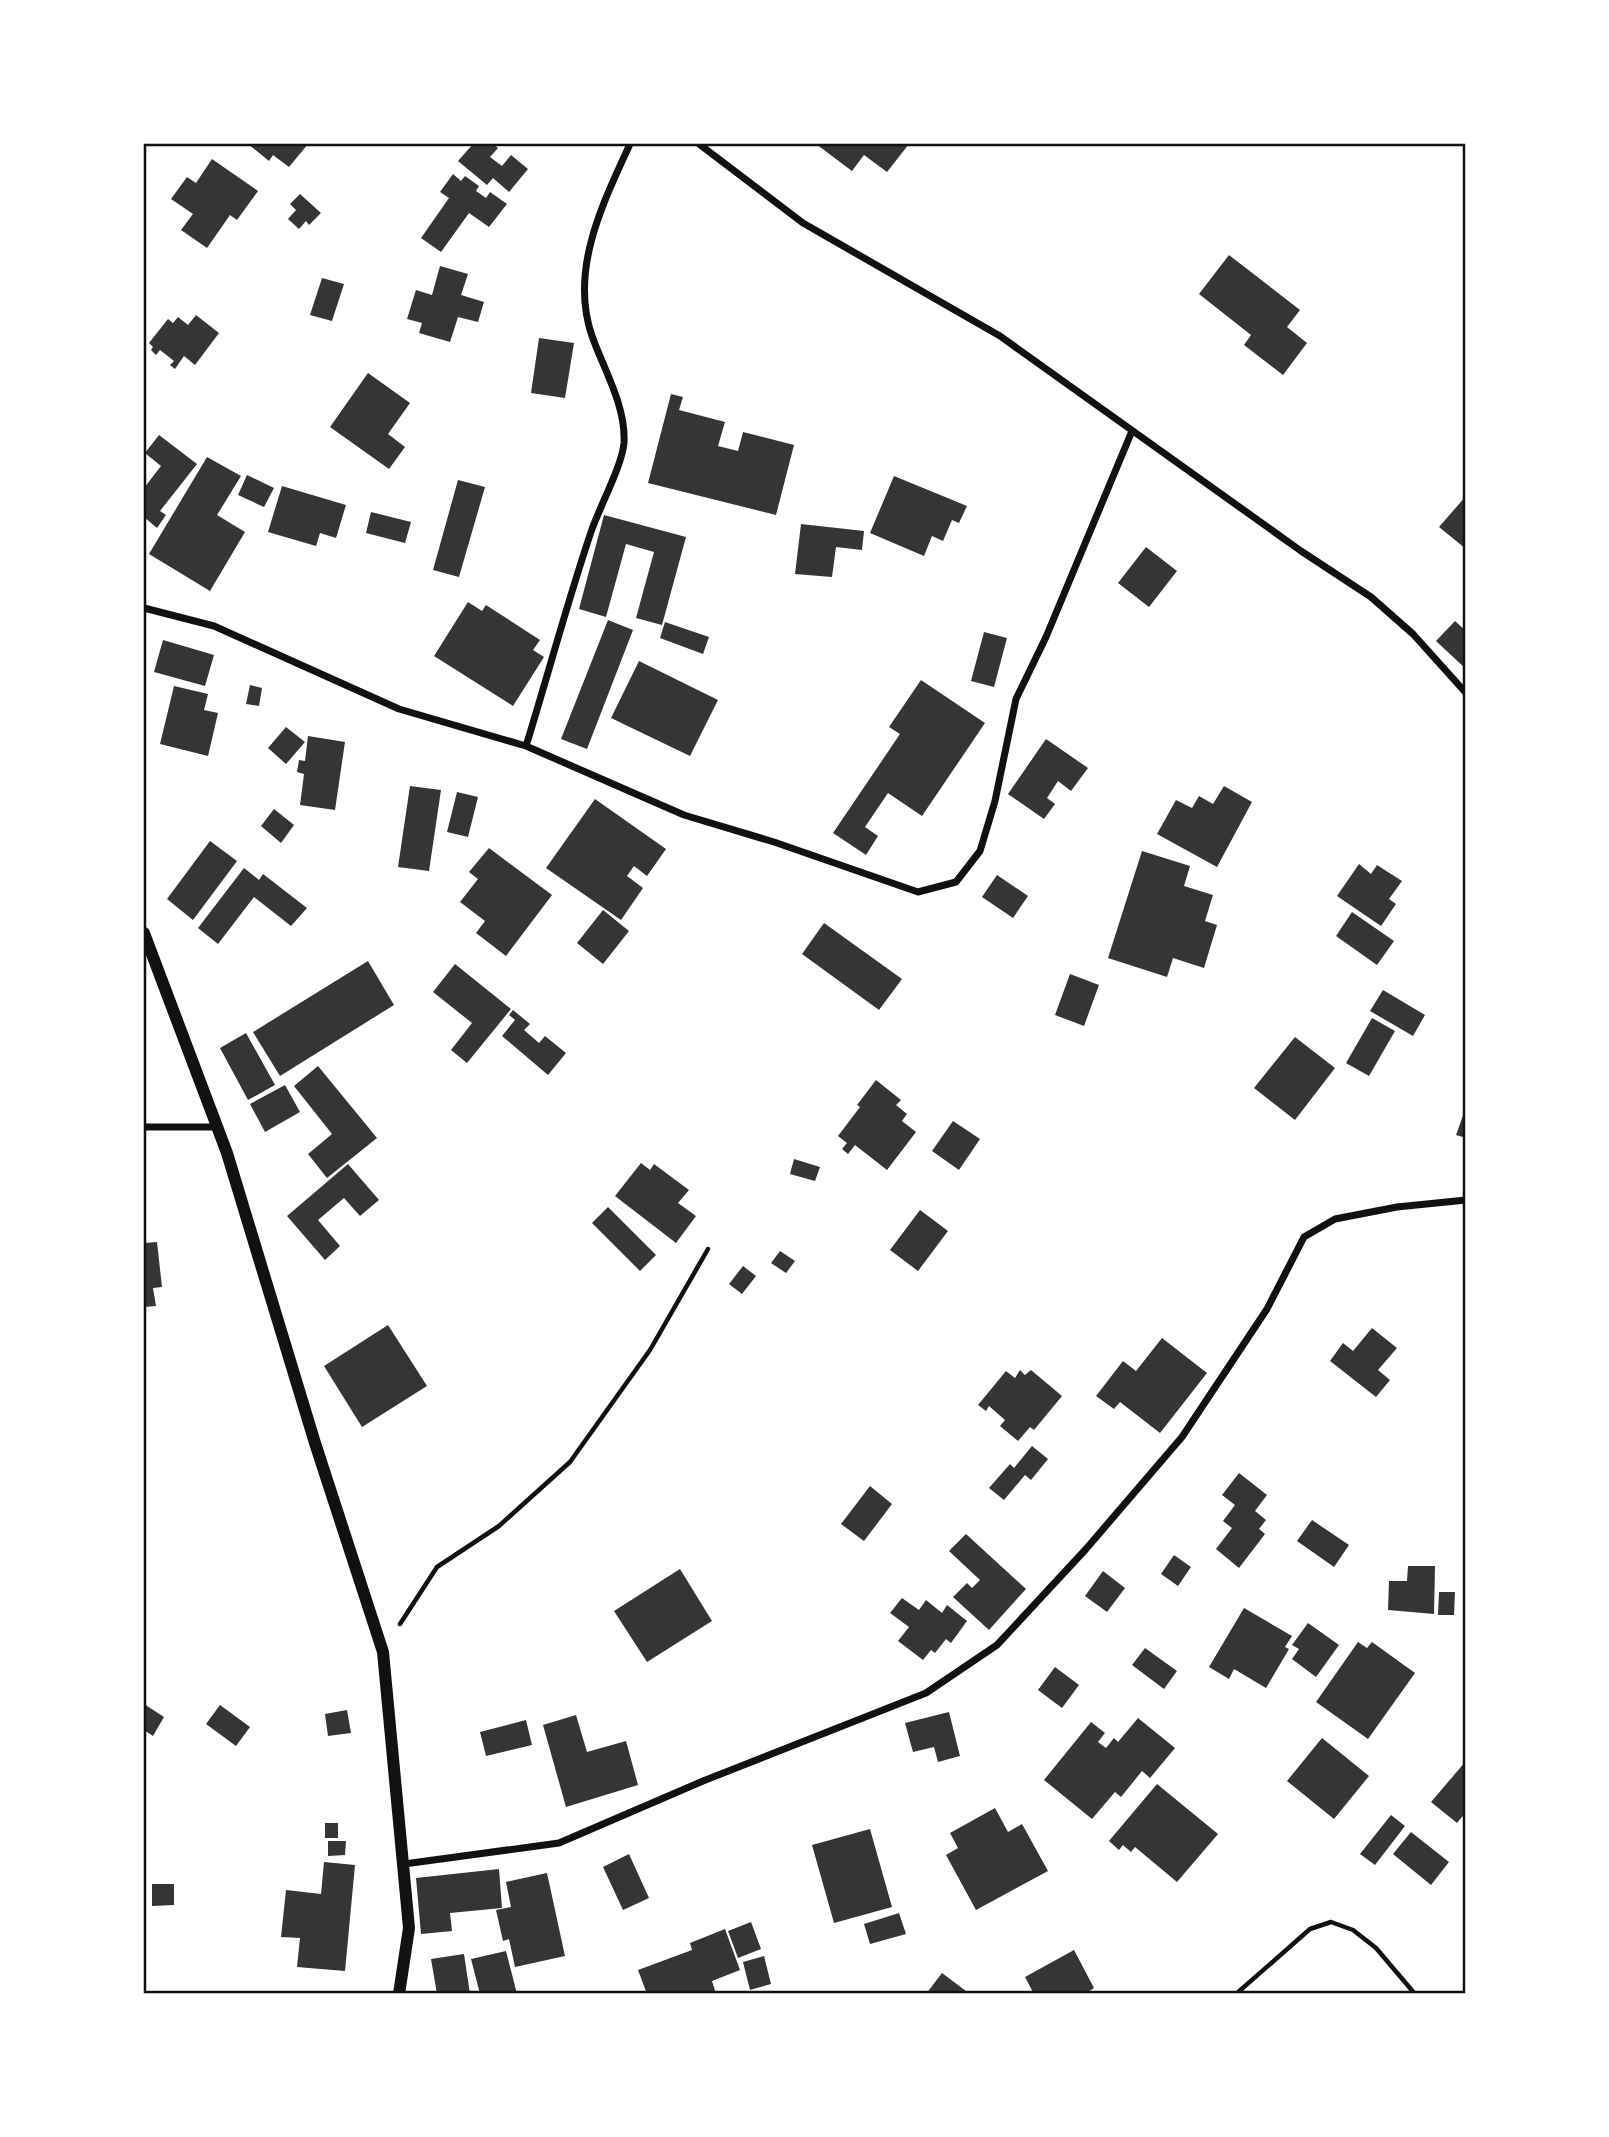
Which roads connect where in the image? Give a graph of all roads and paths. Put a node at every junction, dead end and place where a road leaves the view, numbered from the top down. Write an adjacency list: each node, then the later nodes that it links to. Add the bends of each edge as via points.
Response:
1 (630, 144): 6 (street, via 598,220 585,264 584,295 591,332 621,410 624,445 591,532)
2 (699, 144): 3 (street, via 803,223 1000,337)
3 (1132, 431): 5 (street, via 1371,597 1413,634); 6 (street, via 1016,699 980,851 956,882 918,892 684,816)
4 (144, 608): 6 (street, via 214,626 399,709)
5 (1465, 692)
6 (526, 746)
7 (144, 933): 9 (street)
8 (144, 1127): 9 (street)
9 (217, 1128): 12 (street)
10 (1465, 1200): 13 (street, via 1335,1219 1304,1237 1267,1309 1182,1437 997,1645 926,1693 559,1843)
11 (708, 1249): 12 (path, via 650,1350 570,1462 499,1525 437,1567)
12 (383, 1652): 13 (street)
13 (404, 1864): 14 (street, via 409,1928)
14 (399, 1993)
15 (1236, 1993): 16 (path, via 1310,1929 1331,1922 1353,1930 1376,1948)
16 (1415, 1993)

